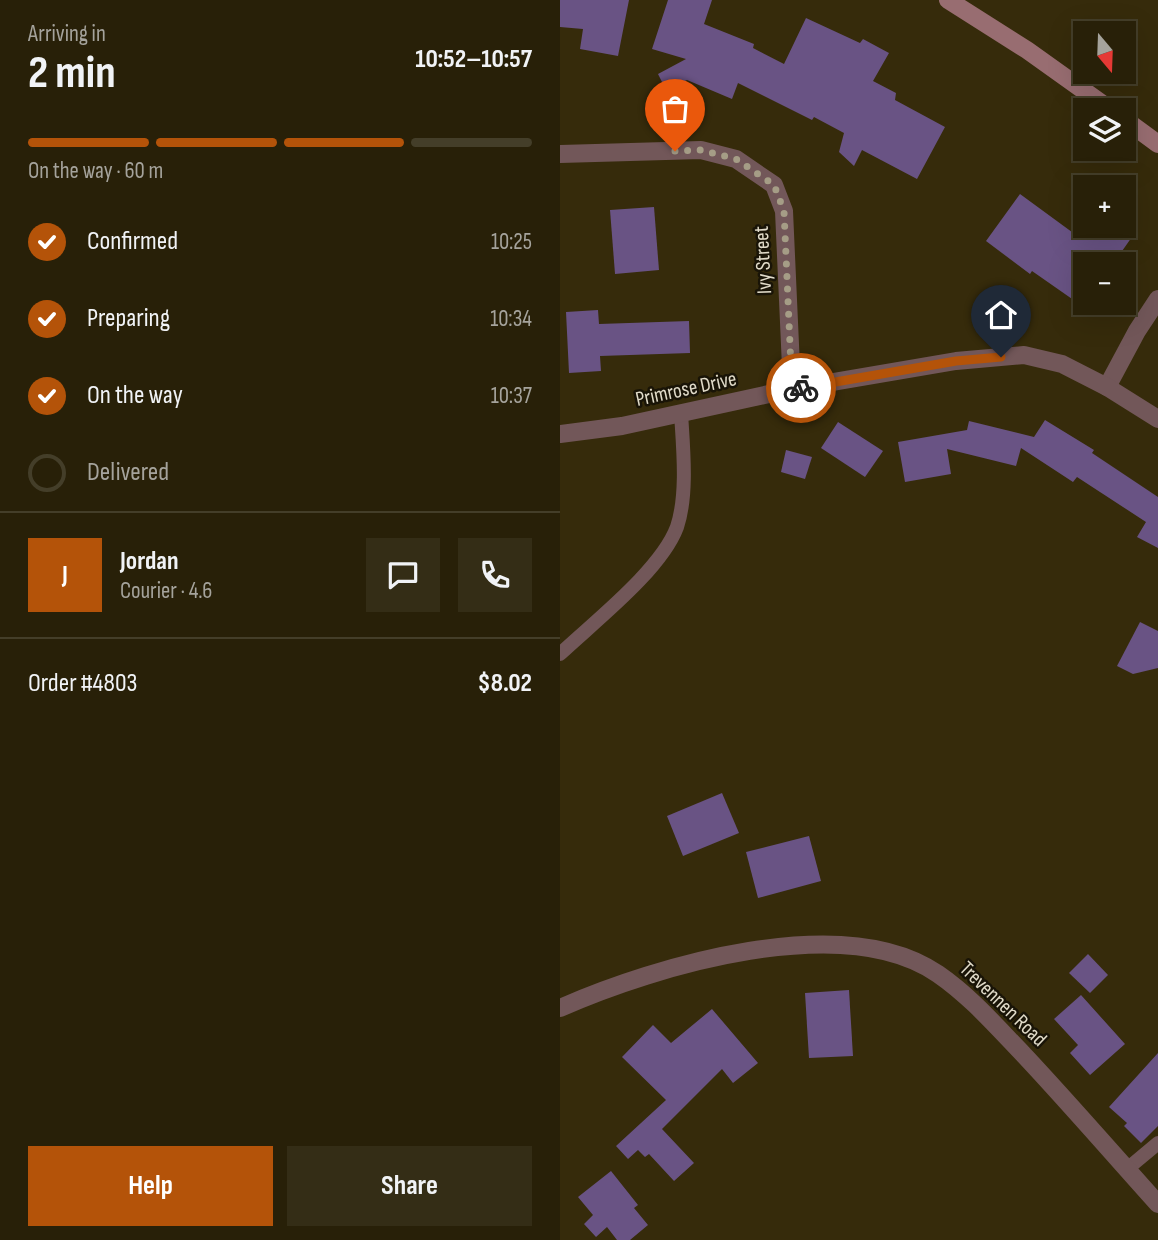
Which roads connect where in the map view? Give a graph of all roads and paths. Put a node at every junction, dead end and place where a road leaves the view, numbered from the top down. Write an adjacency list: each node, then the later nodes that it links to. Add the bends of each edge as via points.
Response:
1 (947, 0): 2 (main road)
2 (1094, 98)
3 (1136, 128): 4 (main road)
4 (1158, 144)
5 (560, 154): 8 (street, Ivy Street, via 701,150 736,159 774,185 784,211)
6 (1158, 299): 7 (street)
7 (1107, 387): 8 (street, Primrose Drive, via 1062,364 1024,355 956,361); 10 (street, Primrose Drive)
8 (792, 389): 9 (street, Primrose Drive)
9 (681, 413): 11 (street, Primrose Drive); 12 (lane, via 682,494 678,524 668,546 651,569)
10 (1158, 419)
11 (560, 434)
12 (560, 654)
13 (560, 1008): 15 (street, Trevennen Road, via 683,963 776,947 826,944 904,957 936,973 973,1002)
14 (1158, 1143): 15 (lane)
15 (1127, 1169): 16 (street, Trevennen Road)
16 (1158, 1204)

